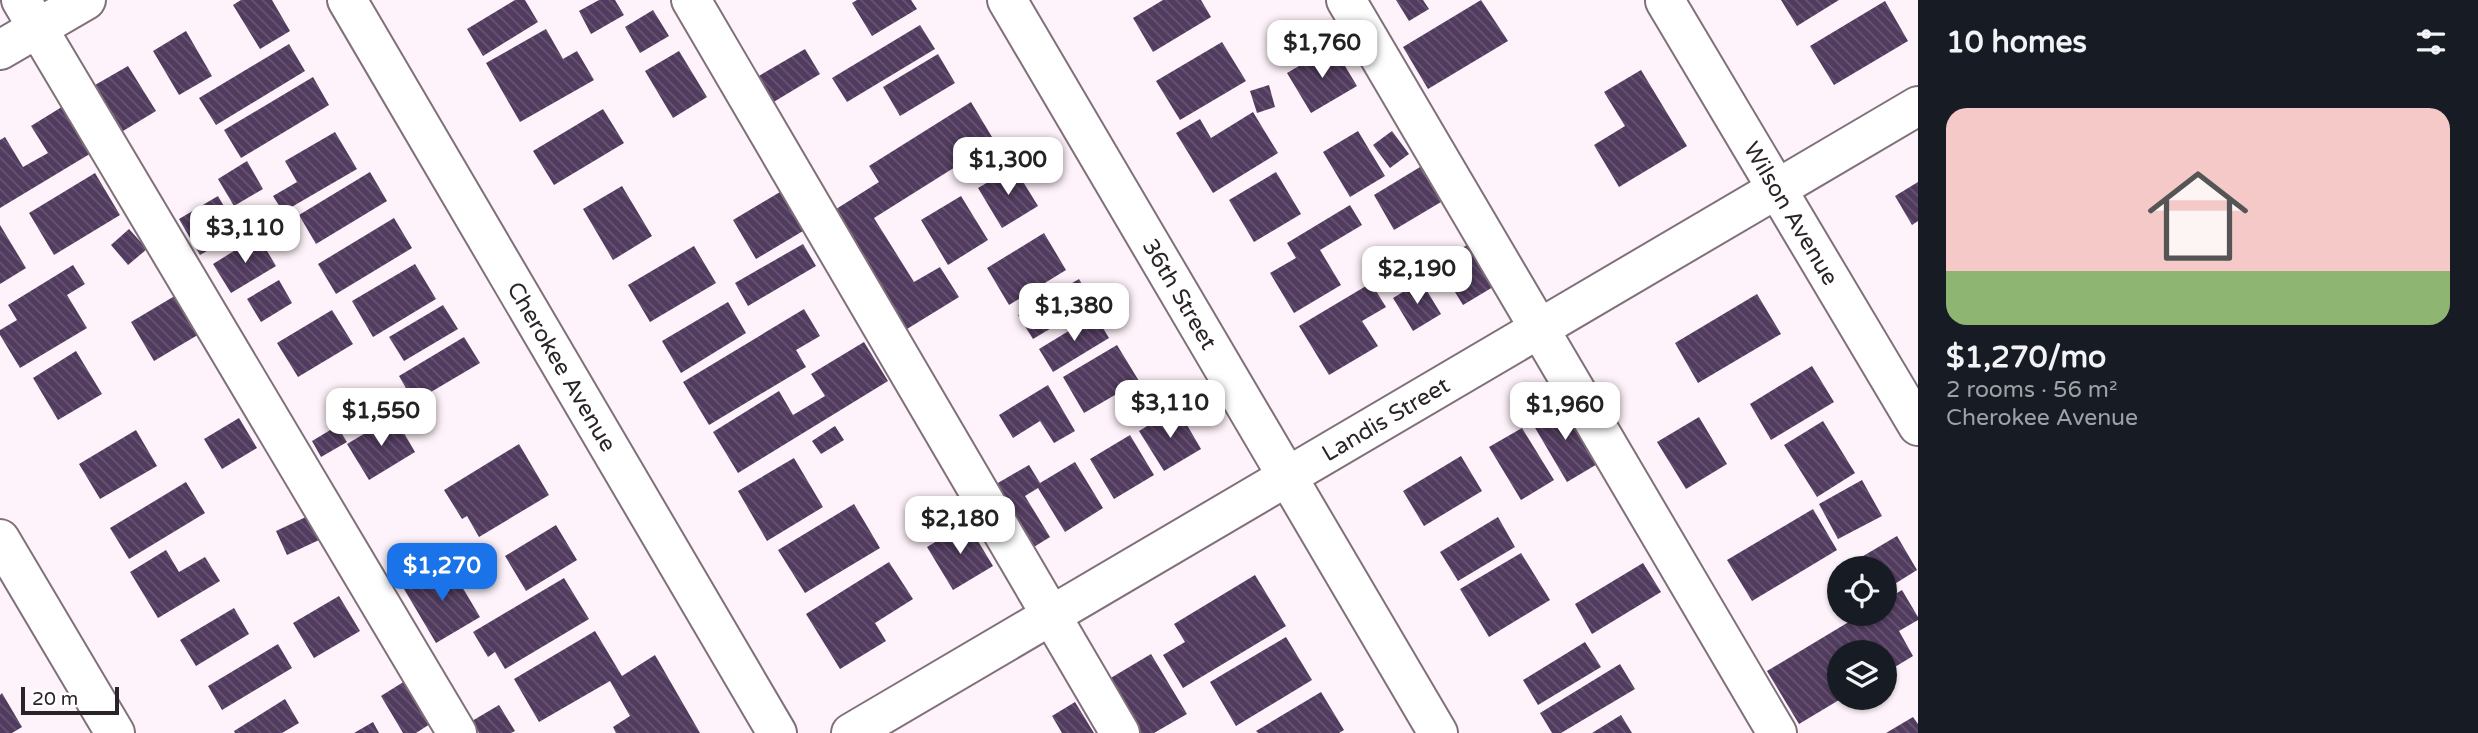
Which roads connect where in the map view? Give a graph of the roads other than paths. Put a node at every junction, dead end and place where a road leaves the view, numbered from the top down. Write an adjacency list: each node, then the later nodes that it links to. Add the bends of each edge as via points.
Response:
1 (86, 0): 7 (street)
2 (347, 0): 18 (street, Cherokee Avenue)
3 (691, 0): 15 (street)
4 (1007, 0): 13 (street, 36th Street)
5 (1346, 0): 11 (street)
6 (1665, 1): 10 (street, Wilson Avenue)
7 (30, 14): 8 (street); 17 (street)
8 (0, 50)
9 (1918, 106): 10 (street, Landis Street)
10 (1776, 190): 11 (street, Landis Street); 12 (street, Wilson Avenue)
11 (1539, 329): 13 (street, Landis Street); 22 (street)
12 (1918, 426)
13 (1287, 477): 15 (street, Landis Street); 21 (street, 36th Street)
14 (0, 539): 16 (street)
15 (1051, 616): 19 (street, Landis Street); 20 (street)
16 (115, 733)
17 (457, 733)
18 (777, 733)
19 (851, 733)
20 (1120, 733)
21 (1438, 733)
22 (1777, 733)

